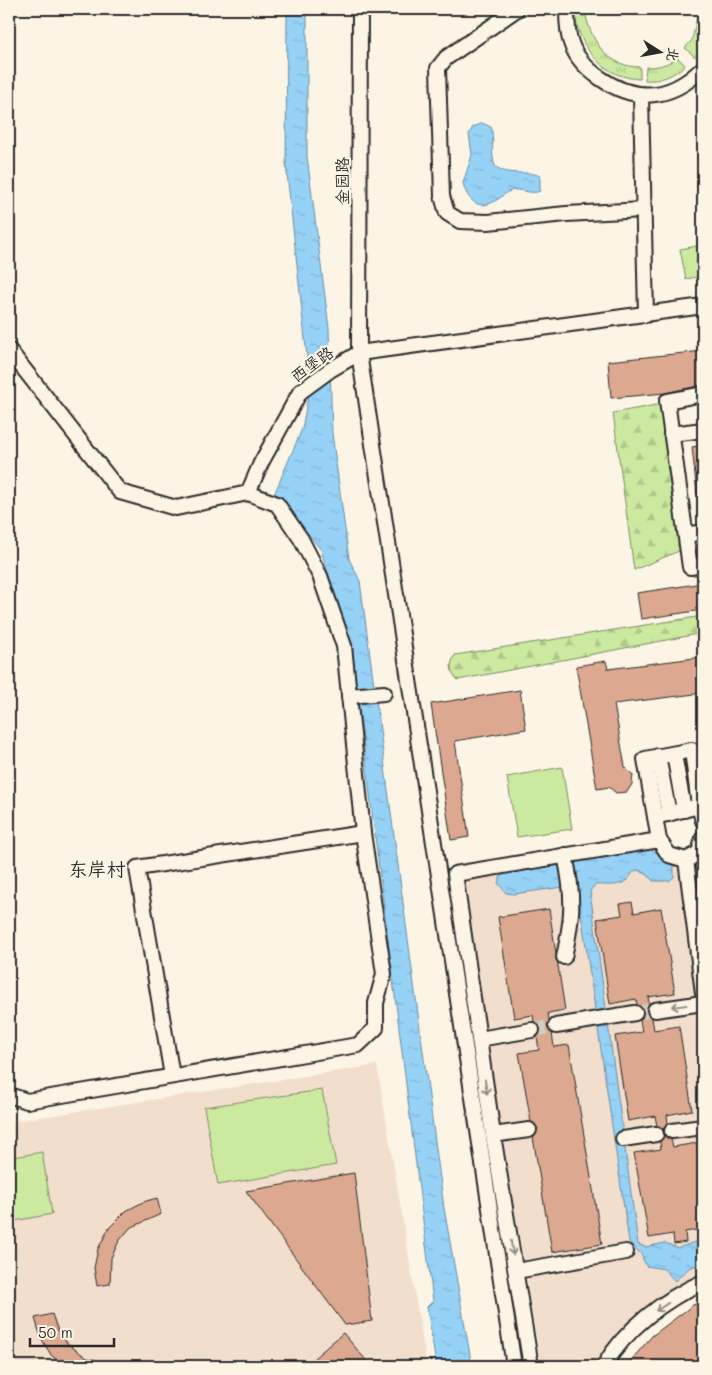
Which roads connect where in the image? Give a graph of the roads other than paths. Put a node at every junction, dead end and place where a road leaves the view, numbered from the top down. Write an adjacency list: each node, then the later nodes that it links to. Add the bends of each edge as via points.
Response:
1 (360, 9): 10 (street, 金园路)
2 (517, 9): 6 (street, via 446,58 438,68 442,196 447,213 460,221 488,222)
3 (567, 9): 5 (street, via 571,44 580,61 615,88)
4 (702, 71): 5 (street, via 673,88)
5 (641, 96): 6 (street)
6 (644, 210): 8 (street)
7 (703, 306): 8 (street, 西堡路)
8 (646, 315): 10 (street, 西堡路)
9 (9, 350): 14 (street, via 120,492 176,508)
10 (359, 353): 14 (street, 西堡路, via 302,390); 49 (street, 金园路)
11 (703, 394): 13 (street, via 667,401)
12 (703, 430): 13 (street)
13 (671, 434): 16 (street)
14 (248, 493): 19 (street, via 277,504 301,538 320,576 344,646)
15 (703, 532): 16 (street)
16 (686, 535): 17 (street, via 690,567)
17 (703, 565)
18 (384, 693): 19 (street)
19 (349, 696): 25 (street)
20 (674, 754): 21 (street, via 692,750); 22 (street); 23 (street, via 658,756)
21 (701, 805): 22 (street); 24 (street)
22 (684, 810): 23 (street)
23 (662, 816): 27 (street)
24 (703, 821)
25 (363, 834): 38 (street, via 384,974 376,1003 376,1028 358,1044); 38 (street, via 137,868)
26 (703, 838): 29 (street, via 699,853)
27 (659, 840): 28 (street); 29 (street, via 669,855)
28 (566, 858): 30 (street, via 572,909); 37 (street, via 455,874)
29 (686, 860): 31 (street)
30 (564, 957)
31 (703, 993)
32 (703, 1003): 33 (street, one-way to 33)
33 (655, 1010)
34 (635, 1013): 35 (street)
35 (556, 1026)
36 (532, 1030): 37 (street)
37 (479, 1039): 44 (street, one-way to 44)
38 (172, 1076): 39 (street, via 28,1101)
39 (9, 1095)
40 (703, 1127): 42 (street)
41 (529, 1130): 44 (street)
42 (672, 1131)
43 (656, 1134): 45 (street)
44 (493, 1135): 47 (street, one-way to 47)
45 (622, 1139)
46 (626, 1252): 47 (street)
47 (516, 1271): 50 (street)
48 (703, 1282): 51 (street, one-way to 51, via 640,1322)
49 (514, 1366)
50 (531, 1366)
51 (604, 1366)

